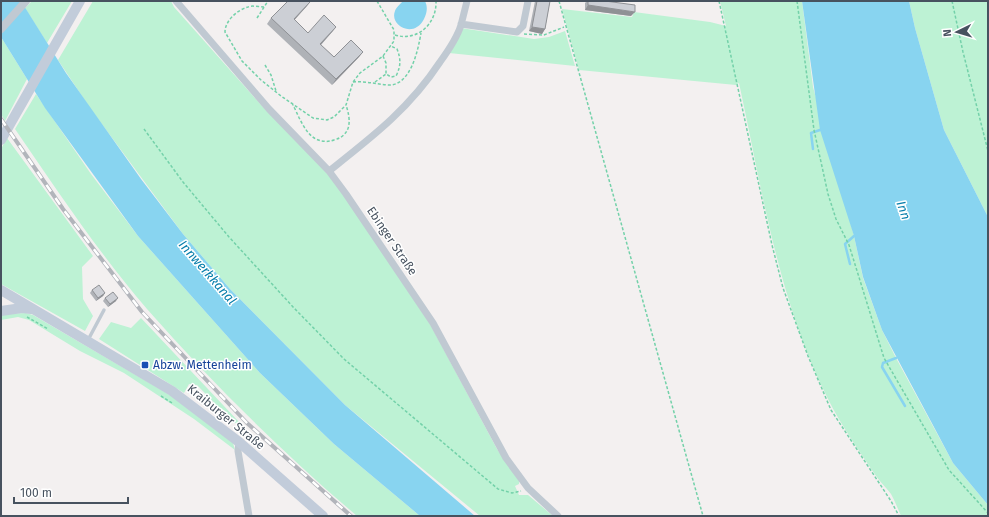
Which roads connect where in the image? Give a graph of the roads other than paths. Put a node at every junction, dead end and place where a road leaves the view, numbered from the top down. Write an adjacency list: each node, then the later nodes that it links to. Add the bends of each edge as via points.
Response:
1 (26, 1): 7 (street)
2 (80, 1): 8 (main road)
3 (176, 1): 9 (street, Ebinger Straße, via 269,109)
4 (467, 1): 6 (street)
5 (528, 1): 6 (street, via 523,26 517,32)
6 (461, 24): 9 (street, via 439,64 405,108)
7 (1, 29)
8 (1, 140)
9 (329, 171): 18 (street, Ebinger Straße, via 433,323 506,458 528,488)
10 (1, 291): 13 (main road, Kraiburger Straße)
11 (104, 310): 14 (lane)
12 (1, 311): 13 (main road, via 22,308)
13 (29, 313): 14 (main road, Kraiburger Straße)
14 (87, 341): 15 (main road, Kraiburger Straße, via 172,391)
15 (239, 442): 16 (street, via 238,451); 17 (main road, Kraiburger Straße)
16 (249, 516)
17 (323, 516)
18 (558, 516)

